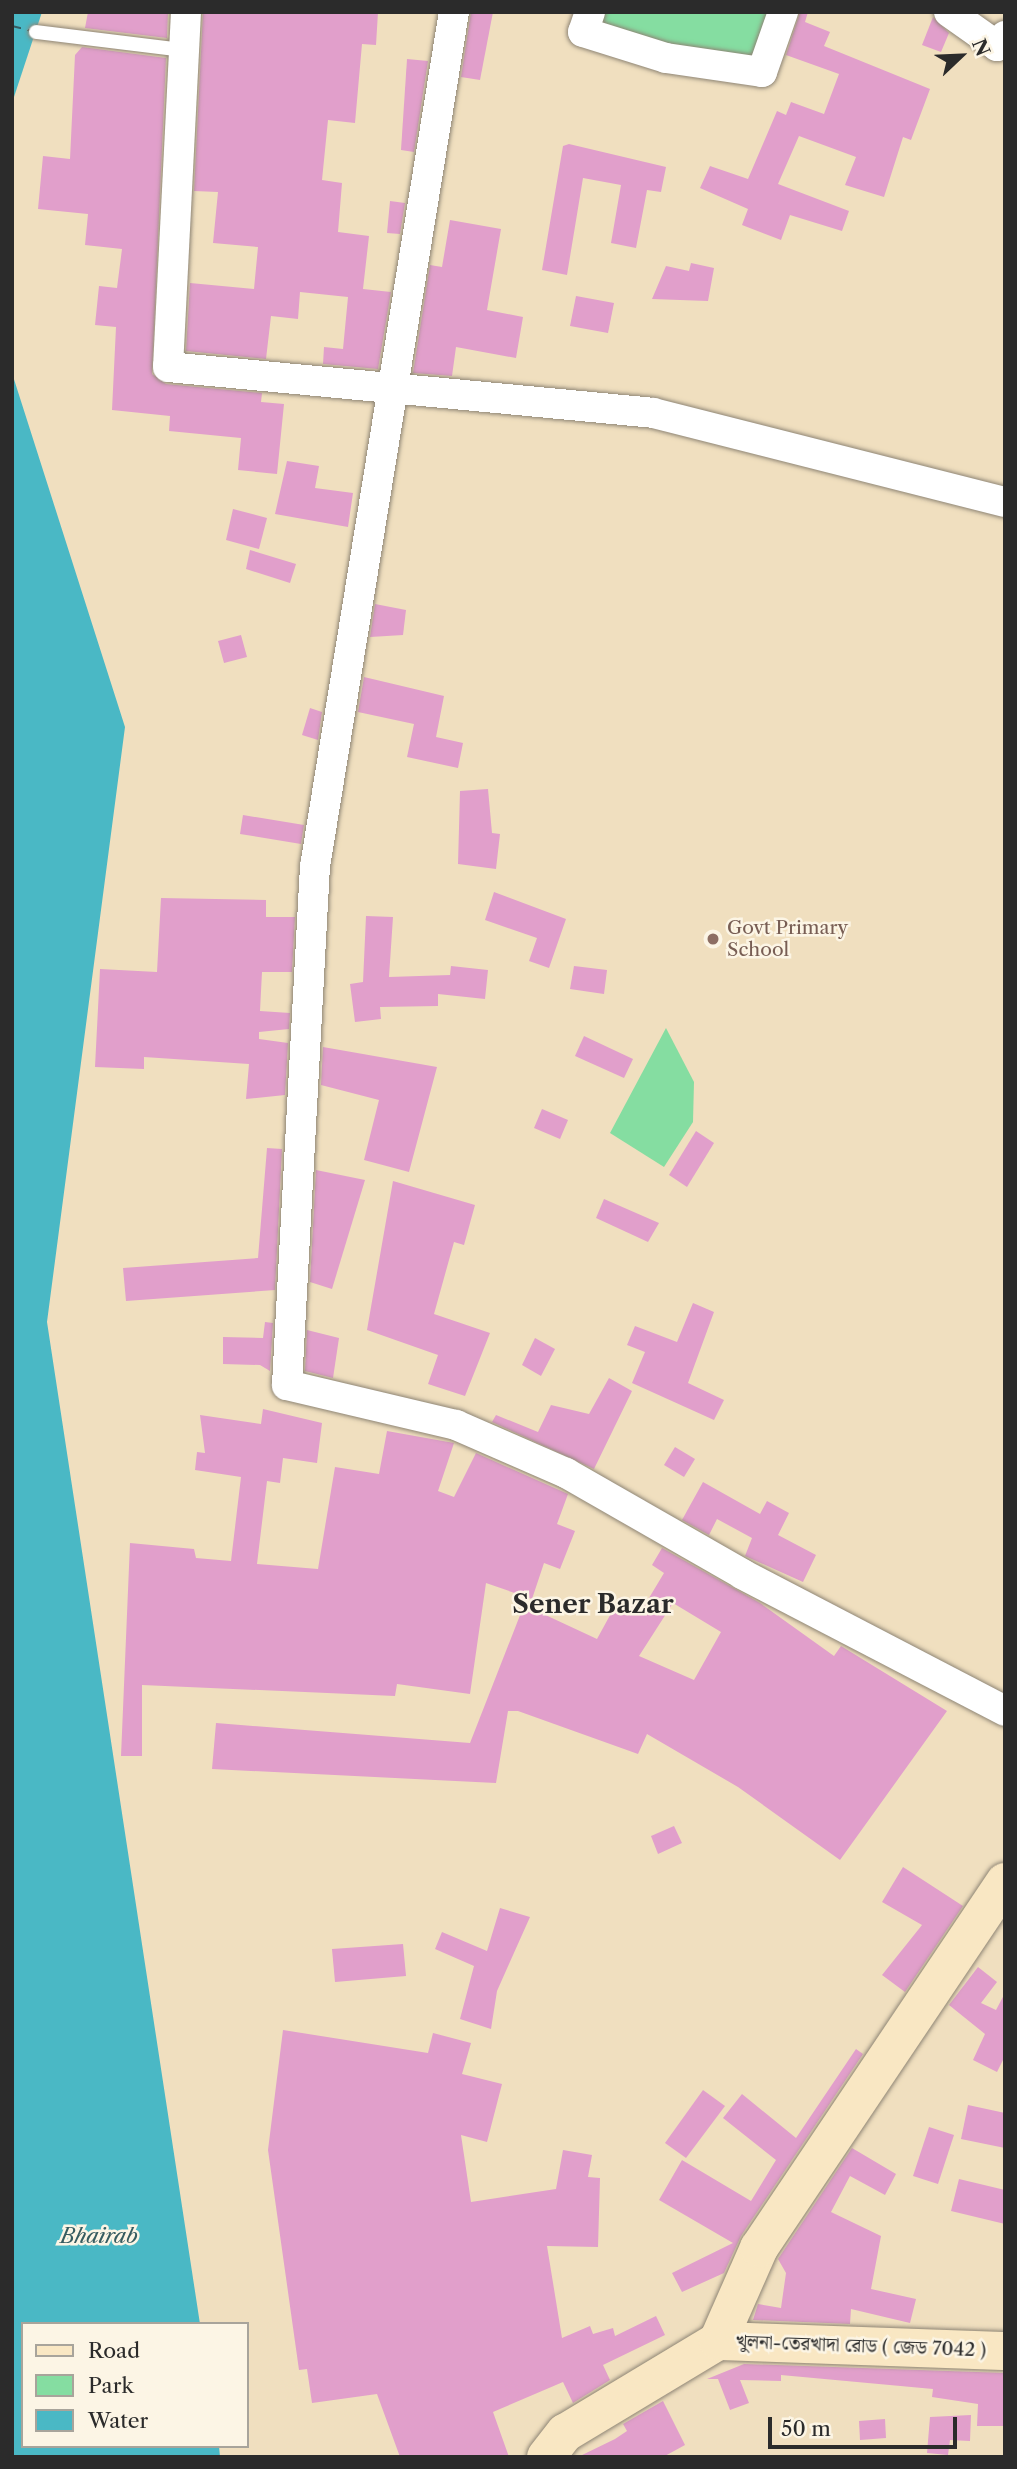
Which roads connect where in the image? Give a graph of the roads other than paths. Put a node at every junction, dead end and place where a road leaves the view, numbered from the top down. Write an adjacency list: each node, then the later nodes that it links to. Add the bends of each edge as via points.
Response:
1 (186, 12): 8 (street)
2 (454, 12): 9 (street)
3 (590, 12): 4 (street, via 583,32 666,58 762,72)
4 (783, 12)
5 (949, 12): 7 (street, via 997,46)
6 (36, 32): 8 (lane)
7 (1005, 36)
8 (183, 50): 9 (street, via 168,367)
9 (390, 387): 10 (street, via 653,413); 11 (street, via 315,866 287,1384 456,1425 566,1473 742,1574)
10 (1005, 502)
11 (1005, 1711)
12 (1005, 1882): 13 (main road, via 759,2248)
13 (718, 2341): 14 (main road, খুলনা-তেরখাদা রোড ( জেড 7042 )); 15 (main road, via 565,2433)
14 (1005, 2351)
15 (546, 2457)

